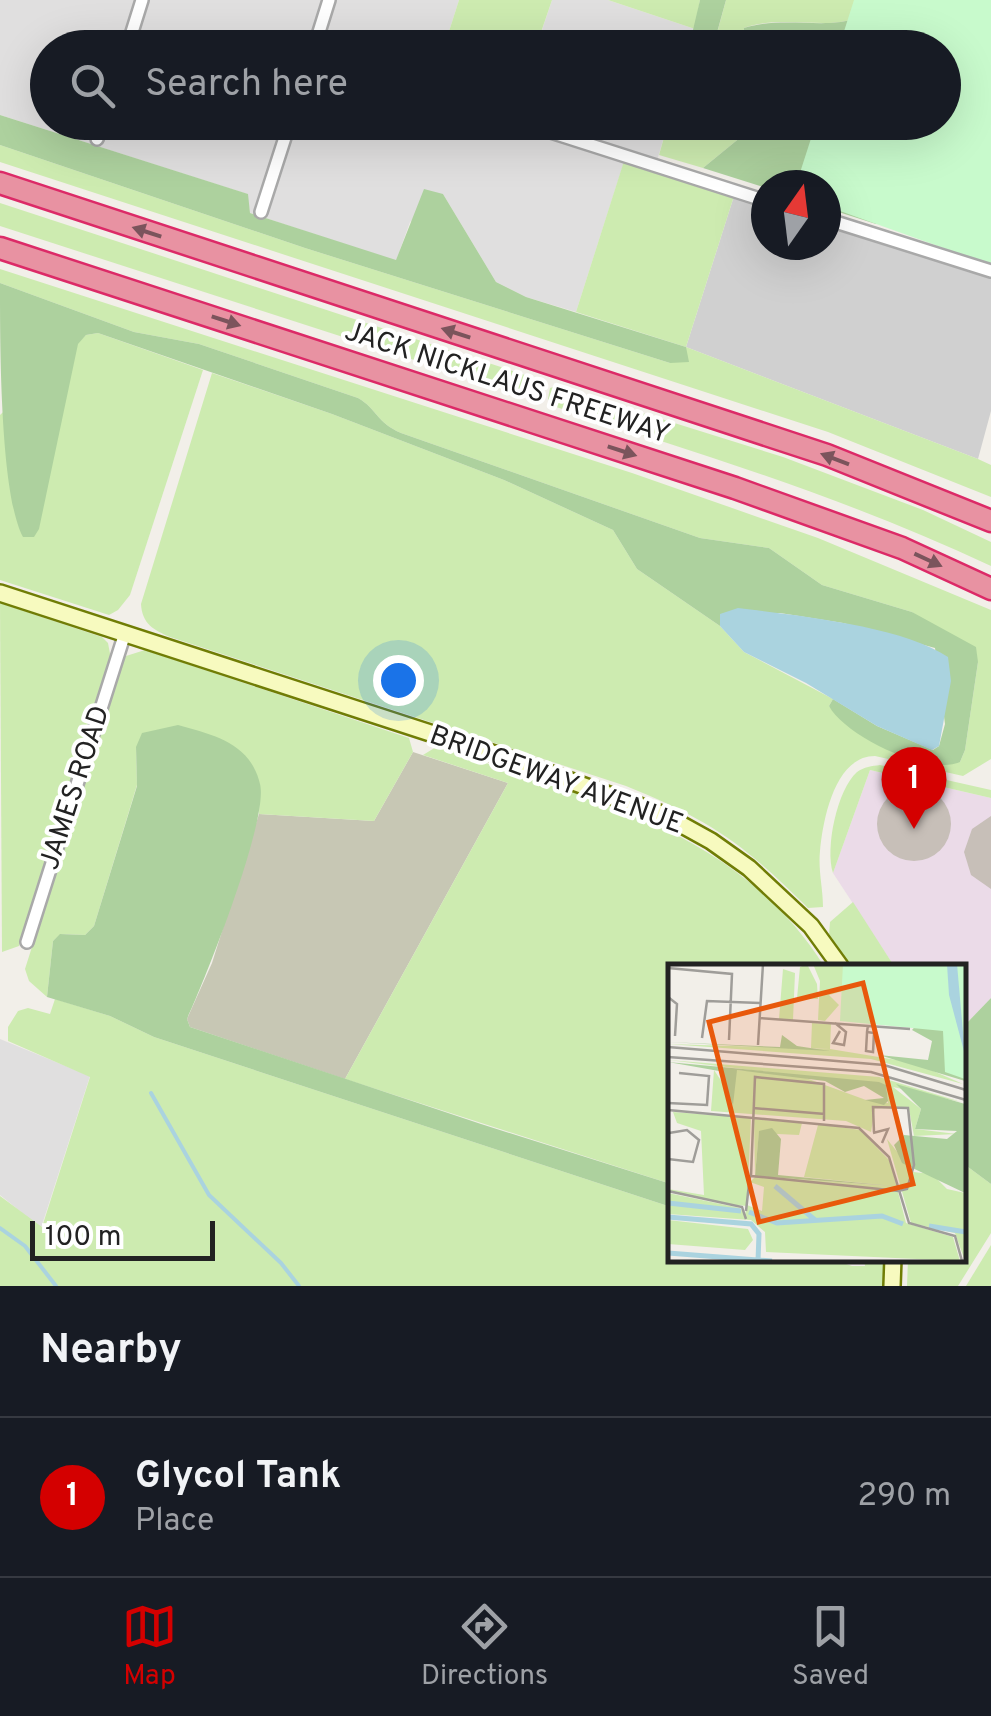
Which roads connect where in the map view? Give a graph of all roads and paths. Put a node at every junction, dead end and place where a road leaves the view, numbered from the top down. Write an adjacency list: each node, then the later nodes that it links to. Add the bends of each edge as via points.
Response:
1 (142, 0): 3 (street)
2 (329, 0): 4 (street)
3 (132, 30)
4 (320, 30)
5 (284, 140): 9 (street)
6 (576, 140): 8 (street)
7 (0, 183): 13 (highway, JACK NICKLAUS FREEWAY, one-way to 7, via 827,455)
8 (751, 195)
9 (261, 212)
10 (841, 224): 12 (street)
11 (0, 248): 14 (highway, JACK NICKLAUS FREEWAY, one-way to 14, via 735,488)
12 (991, 271)
13 (991, 521)
14 (991, 588)
15 (0, 593): 16 (street, BRIDGEWAY AVENUE)
16 (125, 633): 17 (street, JAMES ROAD); 18 (street, BRIDGEWAY AVENUE, via 664,816 748,868 810,926)
17 (27, 942)
18 (838, 964)
19 (893, 1261): 20 (street)
20 (892, 1286)

